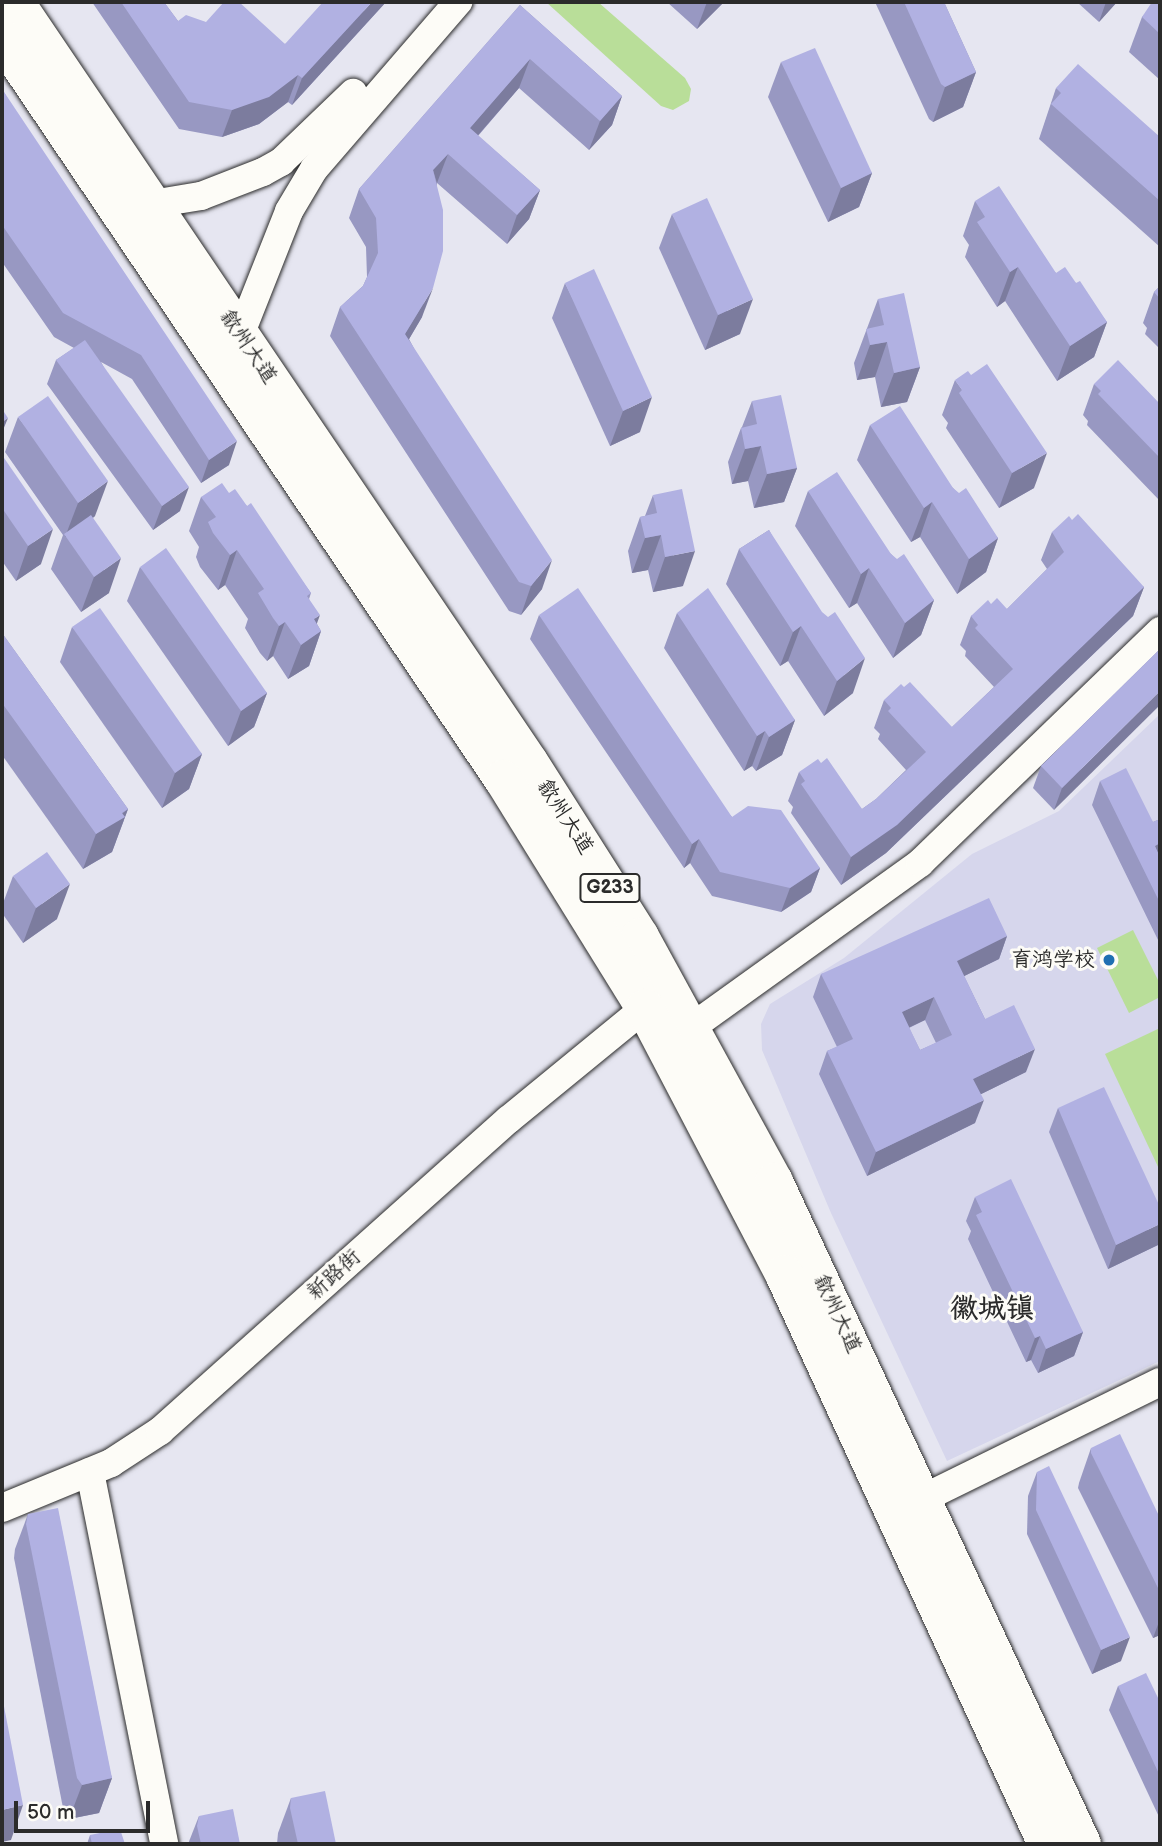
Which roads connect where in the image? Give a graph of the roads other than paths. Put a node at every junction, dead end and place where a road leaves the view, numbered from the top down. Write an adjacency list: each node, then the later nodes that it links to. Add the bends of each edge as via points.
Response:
1 (15, 2): 5 (highway, 歙州大道 / G233)
2 (435, 2): 5 (street, via 340,108 281,162 223,190)
3 (458, 2): 6 (street, via 314,169 289,211)
4 (2, 38): 8 (highway, 歙州大道 / G233, via 503,779)
5 (152, 204): 6 (highway, 歙州大道 / G233)
6 (240, 335): 9 (highway, 歙州大道 / G233, via 579,838)
7 (1160, 631): 9 (street, via 920,863)
8 (645, 1008): 11 (street, 新路街, via 509,1120 160,1431); 15 (highway, 歙州大道 / G233, via 784,1274)
9 (692, 1027): 12 (highway, 歙州大道 / G233, via 774,1182)
10 (1160, 1382): 12 (street)
11 (90, 1472): 13 (street, 新路街); 14 (street)
12 (922, 1499): 16 (highway, 歙州大道 / G233)
13 (2, 1508)
14 (164, 1844)
15 (1047, 1844)
16 (1082, 1844)

